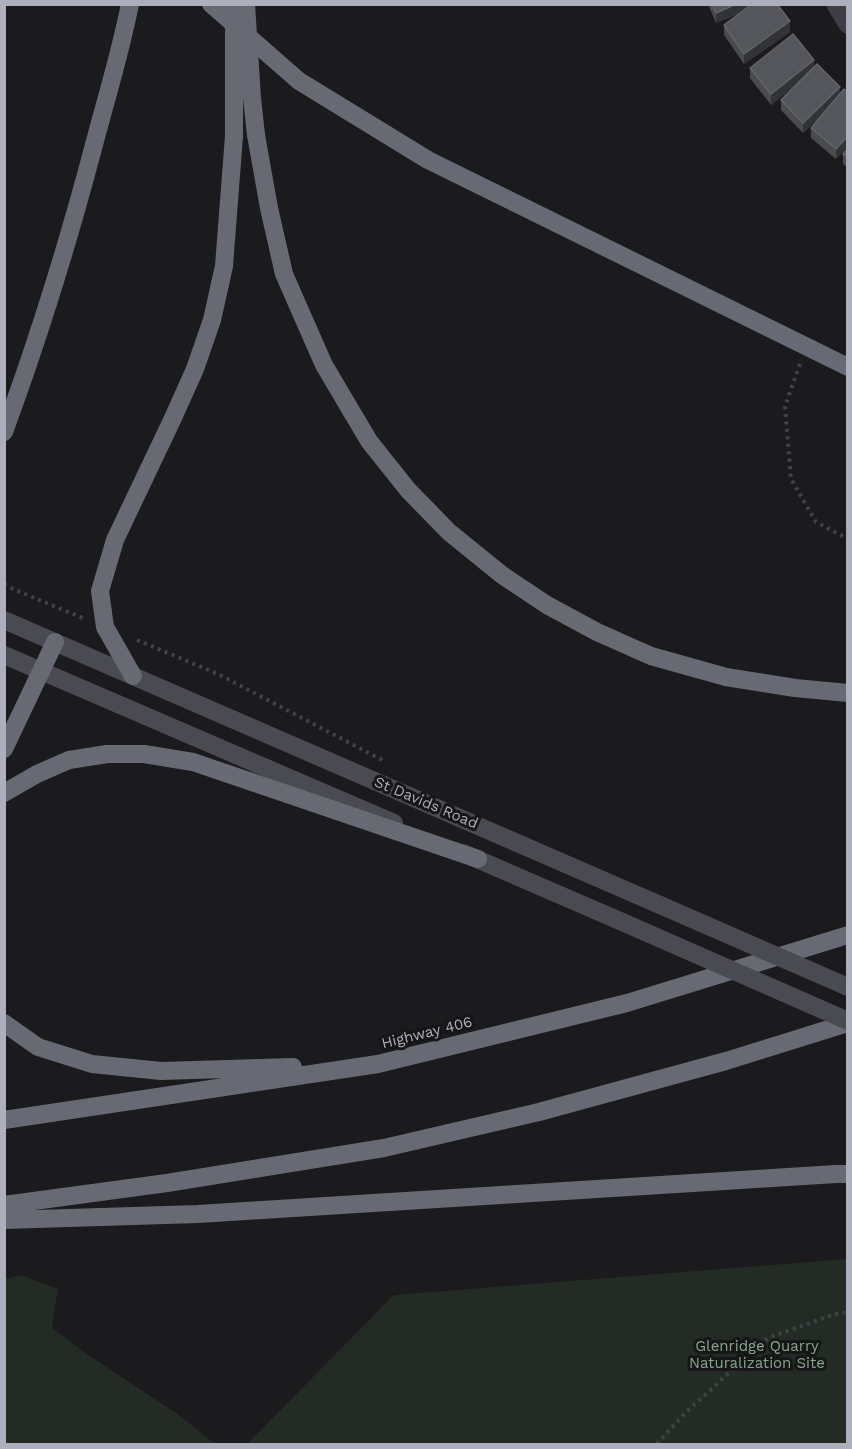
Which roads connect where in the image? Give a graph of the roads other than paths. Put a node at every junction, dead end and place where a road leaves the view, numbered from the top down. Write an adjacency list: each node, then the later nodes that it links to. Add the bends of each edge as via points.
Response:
1 (211, 4): 7 (highway, via 299,81 428,160)
2 (234, 4): 15 (highway, bridge, via 234,136 224,266 212,320 178,408 115,540 100,591 105,627)
3 (246, 4): 16 (highway, bridge, via 256,135 284,274 324,365 369,441 408,490 449,532 502,575 597,632 651,656 726,677)
4 (836, 4): 6 (street)
5 (129, 9): 10 (highway, via 74,219)
6 (848, 25)
7 (678, 283): 8 (highway); 9 (highway)
8 (848, 356)
9 (848, 368)
10 (4, 432)
11 (4, 620): 12 (main road, St Davids Road)
12 (55, 642): 14 (highway); 15 (main road, St Davids Road)
13 (4, 655): 14 (main road, St Davids Road)
14 (42, 671): 17 (highway); 19 (main road, St Davids Road)
15 (133, 676): 21 (main road, St Davids Road, bridge)
16 (848, 693)
17 (4, 749)
18 (4, 793): 19 (highway, via 69,760 144,754 193,762)
19 (478, 859): 22 (main road, St Davids Road, bridge)
20 (848, 935): 24 (highway, Highway 406, via 627,1003)
21 (848, 987)
22 (848, 1022): 27 (highway, via 726,1061 539,1112 384,1148)
23 (4, 1023): 24 (highway, via 38,1047 92,1064 161,1071)
24 (378, 1064): 25 (highway, Highway 406)
25 (4, 1120)
26 (848, 1174): 28 (highway, via 198,1214)
27 (4, 1205)
28 (4, 1220)

